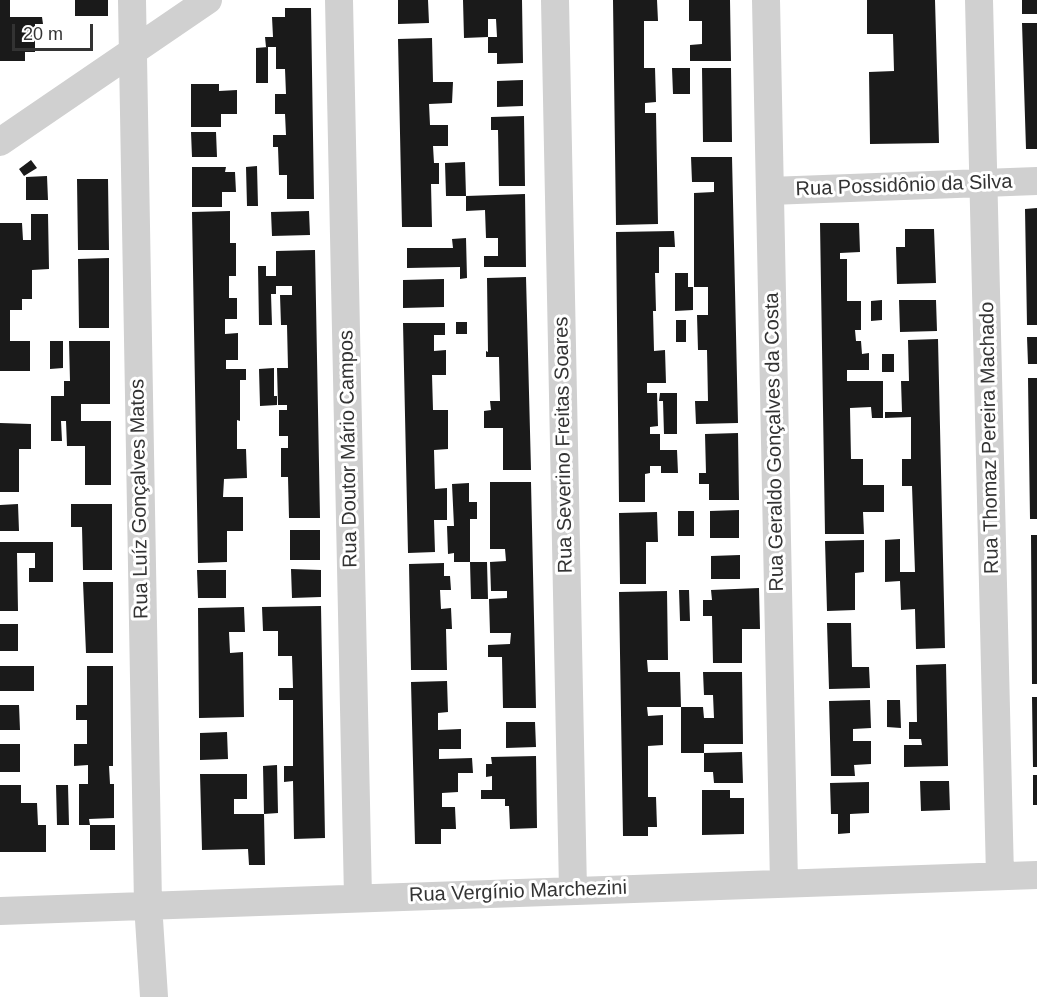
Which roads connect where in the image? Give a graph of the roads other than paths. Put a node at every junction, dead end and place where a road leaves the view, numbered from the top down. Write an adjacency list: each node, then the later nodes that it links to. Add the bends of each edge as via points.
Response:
1 (132, 0): 7 (street, Rua Luíz Gonçalves Matos)
2 (208, 0): 7 (street)
3 (339, 0): 16 (street, Rua Doutor Mário Campos)
4 (555, 0): 15 (street, Rua Severino Freitas Soares)
5 (766, 0): 11 (street, Rua Geraldo Gonçalves da Costa)
6 (979, 0): 10 (street, Rua Thomaz Pereira Machado)
7 (132, 52): 8 (street); 17 (street, Rua Luíz Gonçalves Matos)
8 (0, 142)
9 (1037, 181): 10 (street, Rua Possidônio da Silva)
10 (985, 183): 11 (street, Rua Possidônio da Silva); 13 (street, Rua Thomaz Pereira Machado)
11 (770, 191): 14 (street, Rua Geraldo Gonçalves da Costa)
12 (1037, 875): 13 (street, Rua Vergínio Marchezini)
13 (1000, 876): 14 (street, Rua Vergínio Marchezini)
14 (783, 883): 15 (street, Rua Vergínio Marchezini)
15 (573, 890): 16 (street, Rua Vergínio Marchezini)
16 (358, 897): 17 (street, Rua Vergínio Marchezini)
17 (148, 904): 18 (street, Rua Vergínio Marchezini); 19 (street, Rua Luíz Gonçalves Matos)
18 (0, 911)
19 (154, 997)

